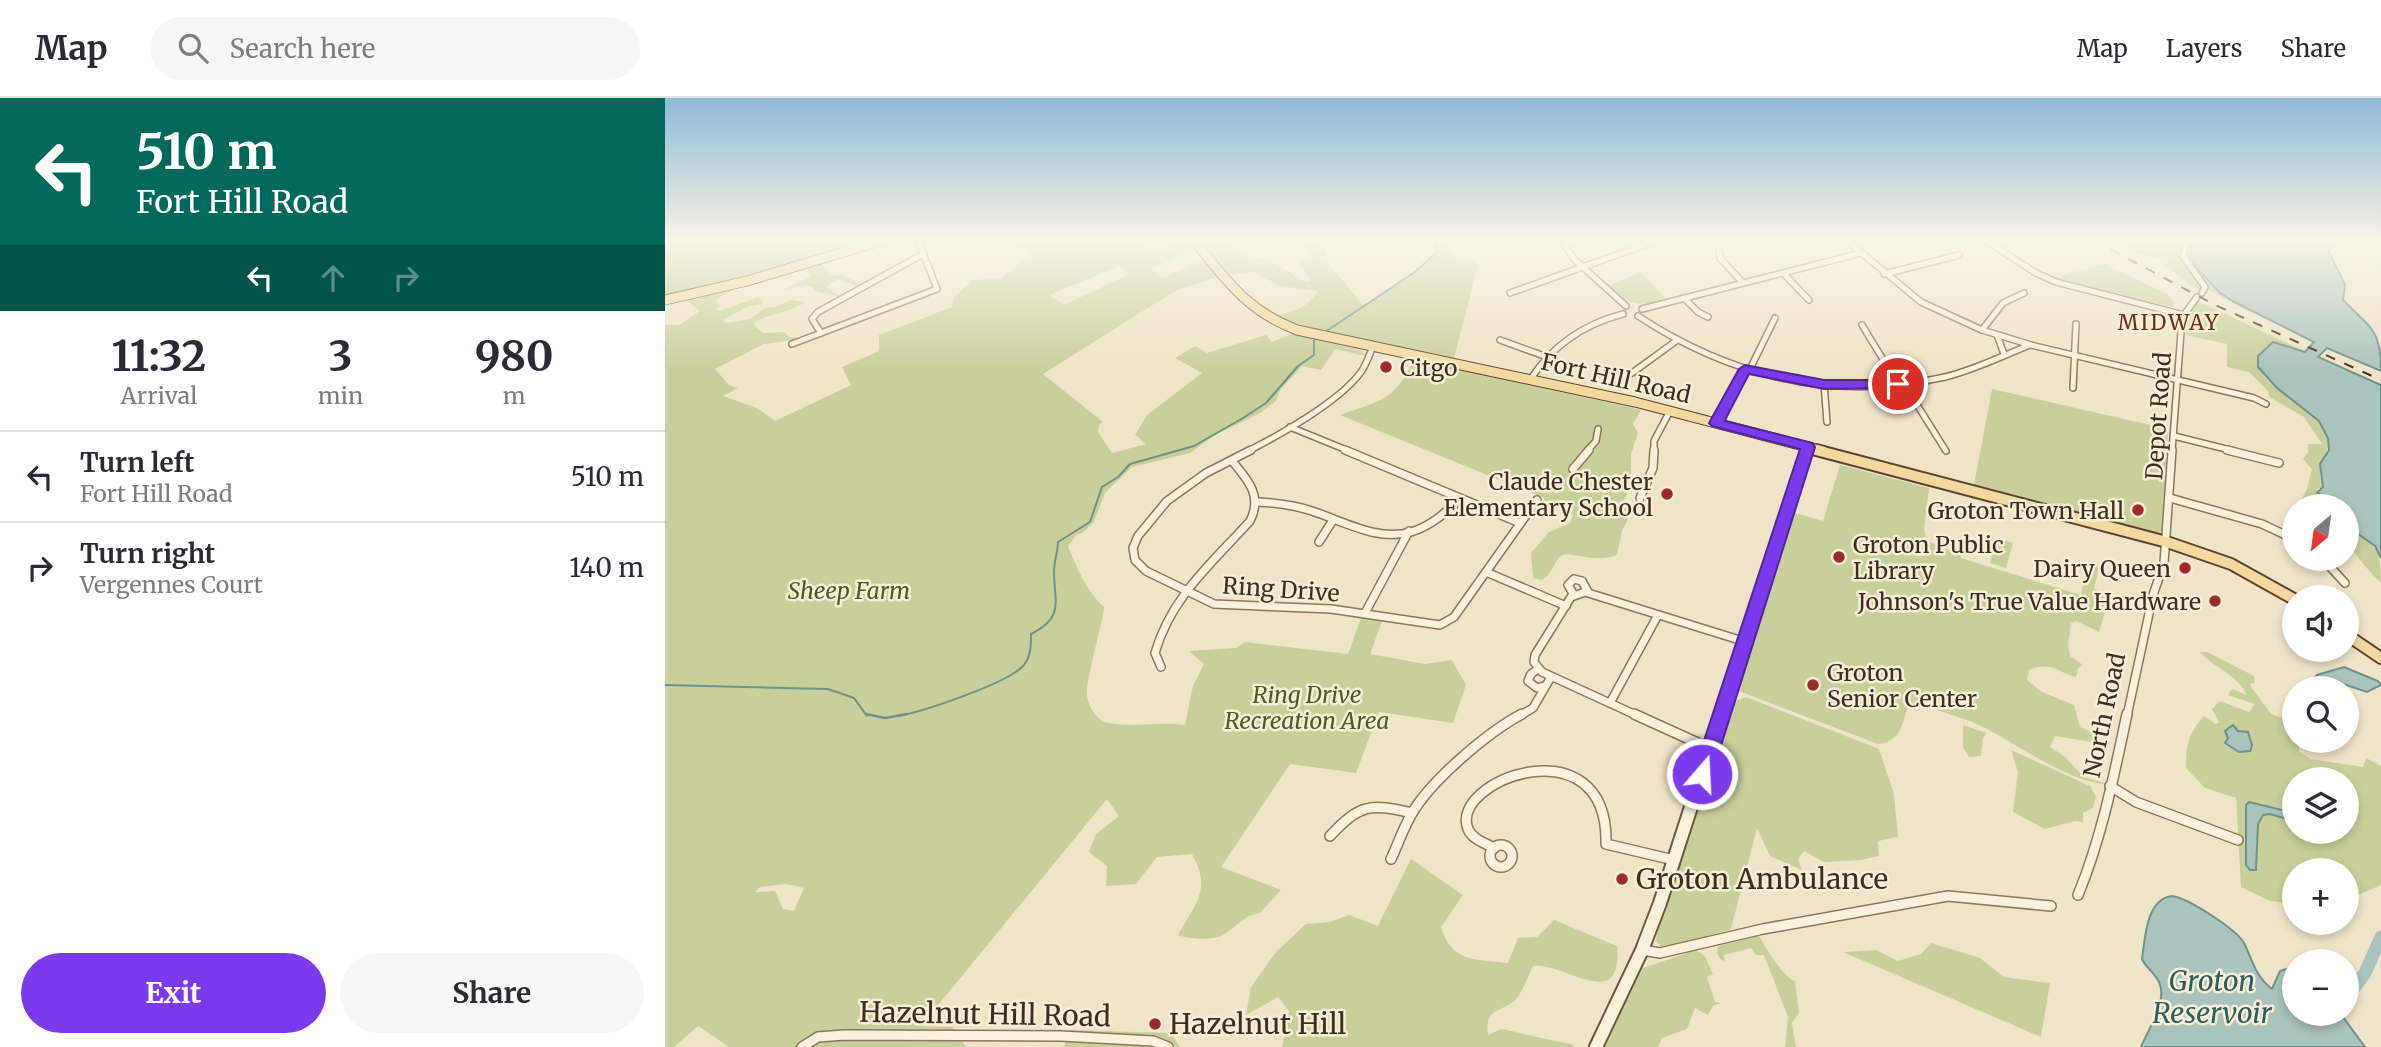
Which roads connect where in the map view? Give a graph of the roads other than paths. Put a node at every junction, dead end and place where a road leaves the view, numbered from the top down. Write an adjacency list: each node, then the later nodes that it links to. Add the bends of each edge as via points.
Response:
1 (733, 284): 15 (main road)
2 (868, 284): 27 (street, via 818,312 812,319)
3 (935, 284): 27 (street, via 937,289)
4 (1231, 284): 33 (main road, Fort Hill Road, via 1251,308 1279,324)
5 (1534, 284): 12 (street)
6 (1605, 284): 17 (street)
7 (1738, 284): 14 (street)
8 (1794, 284): 16 (street)
9 (1898, 284): 26 (street, via 1921,302)
10 (2065, 284): 20 (street)
11 (2203, 284): 20 (street, Depot Road)
12 (1510, 293)
13 (2024, 293): 26 (street, via 2003,303)
14 (1684, 298): 18 (street); 22 (street)
15 (665, 300)
16 (1809, 300)
17 (1632, 305): 18 (street); 19 (street, via 1622,310)
18 (1642, 309): 21 (street)
19 (1623, 314): 21 (street); 36 (street, via 1580,332)
20 (2184, 315): 39 (street, Depot Road)
21 (1638, 316): 30 (street)
22 (1708, 317)
23 (1775, 317): 37 (street, via 1751,367)
24 (2076, 324): 35 (street)
25 (1862, 326): 42 (street)
26 (1982, 330): 28 (street)
27 (821, 333): 31 (street)
28 (1997, 335): 32 (street); 34 (street)
29 (1500, 340): 36 (street)
30 (1676, 341): 37 (street); 38 (street)
31 (792, 344)
32 (2031, 345): 34 (street); 35 (street)
33 (1373, 348): 40 (main road, Fort Hill Road); 48 (street, Ring Drive, via 1351,385)
34 (2004, 354): 42 (street, via 1947,377)
35 (2074, 355): 39 (street); 43 (street)
36 (1547, 357): 40 (street)
37 (1745, 369): 41 (street); 47 (street)
38 (1632, 373)
39 (2176, 378): 44 (street); 50 (street, Depot Road)
40 (1532, 380): 45 (main road, Fort Hill Road)
41 (1824, 384): 42 (street); 46 (street)
42 (1901, 384): 52 (street)
43 (2073, 388)
44 (2266, 404)
45 (1670, 411): 47 (main road, Fort Hill Road); 56 (street, via 1656,435 1653,468)
46 (1827, 422)
47 (1716, 423): 51 (main road, Fort Hill Road)
48 (1290, 427): 53 (street, Ring Drive); 58 (street)
49 (1598, 429): 55 (street, via 1596,441)
50 (2174, 436): 54 (street); 57 (street, Depot Road)
51 (1808, 447): 66 (main road, Fort Hill Road); 77 (main road)
52 (1946, 451)
53 (1232, 461): 60 (street, via 1254,488); 70 (street, Ring Drive, via 1167,501 1137,536 1135,560)
54 (2279, 463)
55 (1573, 469)
56 (1640, 498)
57 (2170, 498): 64 (street); 66 (street, Depot Road)
58 (1460, 499): 62 (street); 63 (street, via 1440,518)
59 (1537, 500): 62 (street, Ring Drive)
60 (1259, 502): 61 (street, via 1299,505); 70 (street, via 1250,521)
61 (1333, 520): 63 (street, via 1371,533); 65 (street)
62 (1520, 523): 68 (street, Ring Drive)
63 (1409, 531): 75 (street)
64 (2282, 534)
65 (1319, 542)
66 (2167, 542): 72 (main road, Fort Hill Road, via 2231,564); 86 (street, North Road)
67 (2334, 571): 69 (street)
68 (1486, 572): 74 (street); 75 (street, Ring Drive, via 1454,617 1440,625)
69 (2345, 583)
70 (1183, 591): 75 (street, Ring Drive, via 1234,607); 80 (street, via 1158,638 1156,653)
71 (1588, 592): 73 (street); 73 (street, via 1582,581 1574,579 1568,586); 76 (street)
72 (2282, 592)
73 (1574, 595): 74 (street)
74 (1566, 606): 81 (street, via 1535,655)
75 (1365, 613)
76 (1658, 615): 77 (street); 84 (street)
77 (1746, 642): 85 (main road)
78 (2359, 643): 79 (main road)
79 (2381, 658)
80 (1161, 667)
81 (1538, 669): 82 (street); 83 (street, via 1528,681 1537,688)
82 (1551, 677): 83 (street); 84 (street)
83 (1545, 685): 87 (street, via 1533,708 1506,721 1470,750)
84 (1610, 703): 85 (street)
85 (1711, 748): 92 (main road)
86 (2110, 786): 89 (street, via 2136,802); 93 (street, North Road, via 2097,845)
87 (1412, 813): 88 (street, via 1375,804 1363,806); 91 (street)
88 (1330, 836)
89 (2238, 840)
90 (1494, 848): 92 (street, via 1468,830 1470,809 1503,780 1542,771 1570,776 1591,790 1608,820 1606,844)
91 (1391, 859)
92 (1674, 860): 95 (main road)
93 (2078, 895)
94 (2051, 906): 95 (street, via 1948,896 1763,929 1660,953)
95 (1642, 950): 98 (main road)
96 (802, 1047): 97 (street, Hazelnut Hill Road, via 818,1037 844,1035 1061,1036 1153,1041)
97 (1168, 1047)
98 (1596, 1047)

